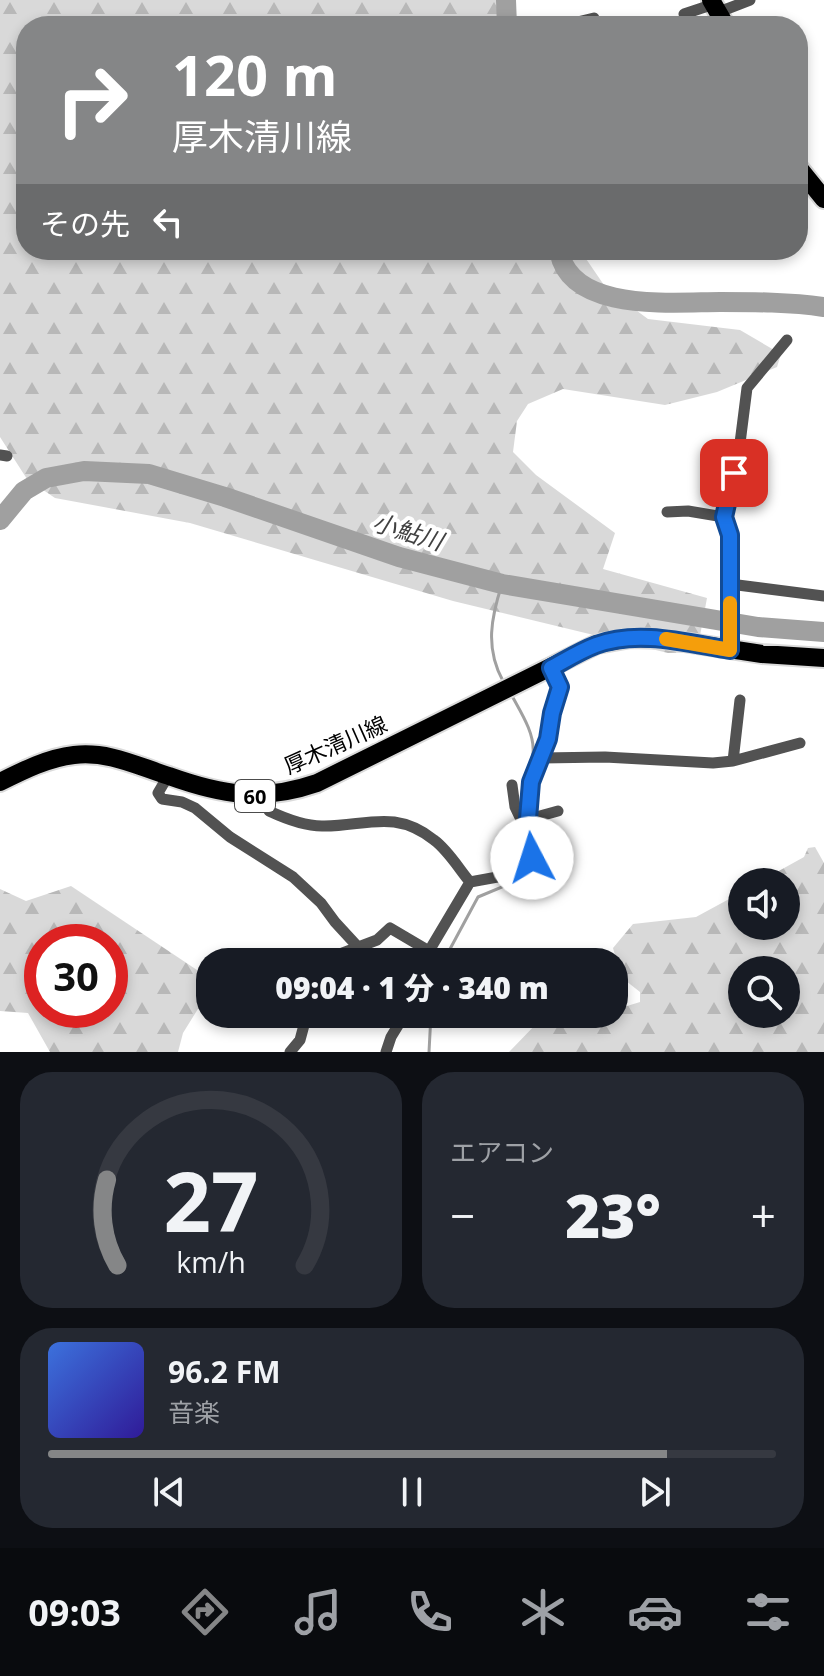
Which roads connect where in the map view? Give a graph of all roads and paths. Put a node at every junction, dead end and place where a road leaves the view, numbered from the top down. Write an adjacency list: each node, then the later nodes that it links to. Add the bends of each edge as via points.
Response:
1 (750, 0): 2 (street)
2 (718, 10): 3 (street)
3 (685, 16)
4 (808, 179): 5 (main road)
5 (824, 199)
6 (787, 340): 8 (street, via 747,388)
7 (667, 512): 8 (street)
8 (724, 517): 9 (street, via 730,535)
9 (730, 587): 10 (street); 11 (street)
10 (824, 596)
11 (730, 641): 12 (main road, 60); 13 (main road, 60, via 631,638 597,644)
12 (824, 658)
13 (551, 668): 16 (street, via 560,687); 21 (main road, 厚木清川線 / 60, via 317,783)
14 (740, 700): 17 (street)
15 (800, 743): 17 (street)
16 (542, 758): 17 (street); 23 (street, via 531,782)
17 (733, 761)
18 (168, 776): 19 (main road, 厚木清川線 / 60, via 112,756 76,755 30,767); 21 (main road, 厚木清川線 / 60); 25 (street, via 158,793 162,799 195,808 293,877)
19 (0, 782)
20 (512, 785): 23 (street, via 515,807)
21 (262, 796): 24 (street, via 269,811 307,824 380,819 414,829 435,840)
22 (558, 811): 23 (street)
23 (528, 825): 24 (street, via 529,865)
24 (470, 882): 27 (street)
25 (358, 947): 26 (street, via 390,928)
26 (416, 948)
27 (433, 948)
28 (303, 1028): 30 (street)
29 (396, 1028): 31 (street)
30 (290, 1052)
31 (386, 1052)

